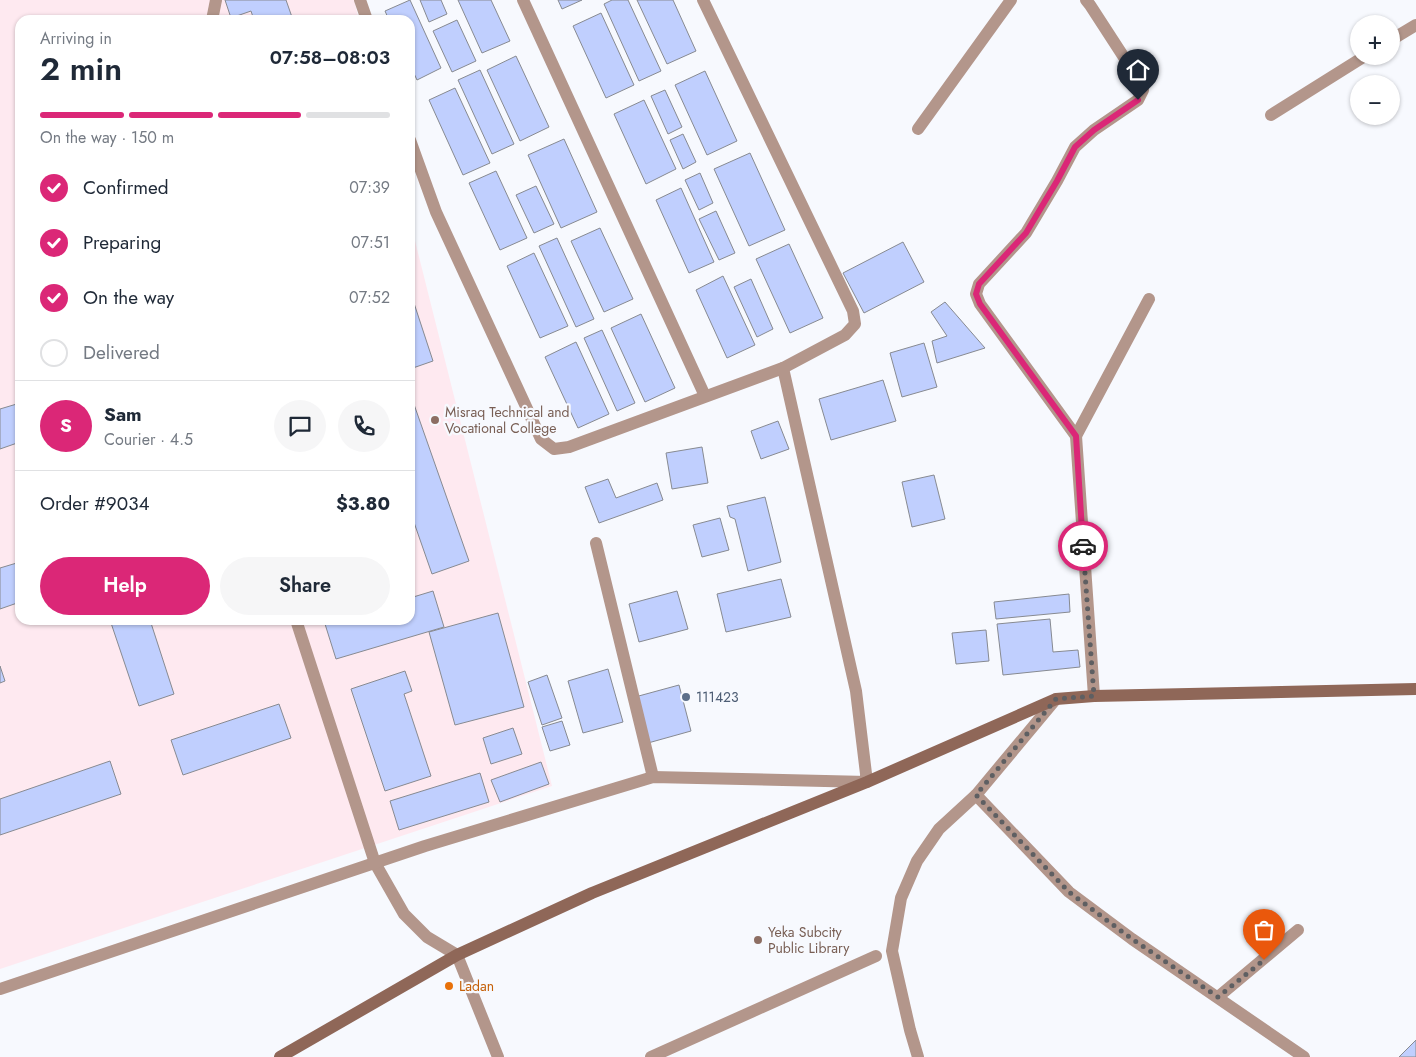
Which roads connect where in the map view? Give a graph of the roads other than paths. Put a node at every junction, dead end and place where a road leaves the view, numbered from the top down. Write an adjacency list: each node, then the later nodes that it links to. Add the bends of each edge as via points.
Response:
1 (216, 0): 7 (street)
2 (360, 0): 8 (street)
3 (523, 0): 17 (street)
4 (704, 0): 16 (street, via 853,311 855,324 845,335)
5 (1012, 0): 13 (street)
6 (1086, 0): 18 (street, via 1143,90 1138,100 1075,147 1026,233 979,284 976,294)
7 (213, 15)
8 (365, 15)
9 (1416, 25): 10 (street)
10 (1400, 35)
11 (1351, 65): 12 (street)
12 (1271, 115)
13 (918, 129)
14 (415, 154): 17 (street, via 436,212 541,439 554,450)
15 (1149, 299): 18 (street)
16 (783, 368): 17 (street); 25 (street, via 856,691)
17 (705, 396)
18 (1076, 436): 22 (street)
19 (596, 543): 24 (street)
20 (298, 625): 27 (street)
21 (1416, 689): 22 (street)
22 (1094, 696): 23 (street)
23 (1056, 699): 25 (street); 26 (street)
24 (653, 777): 25 (street); 27 (street)
25 (867, 782): 29 (street, via 592,893)
26 (976, 795): 32 (street, via 1069,892); 37 (street, via 939,828 917,861 901,898 892,951)
27 (375, 863): 29 (street, via 404,914 427,937); 31 (street)
28 (1298, 930): 32 (street)
29 (457, 955): 33 (street); 35 (street)
30 (876, 956): 36 (street)
31 (0, 989)
32 (1218, 997): 38 (street)
33 (297, 1053): 34 (street)
34 (280, 1057)
35 (498, 1057)
36 (651, 1057)
37 (918, 1057)
38 (1304, 1057)

